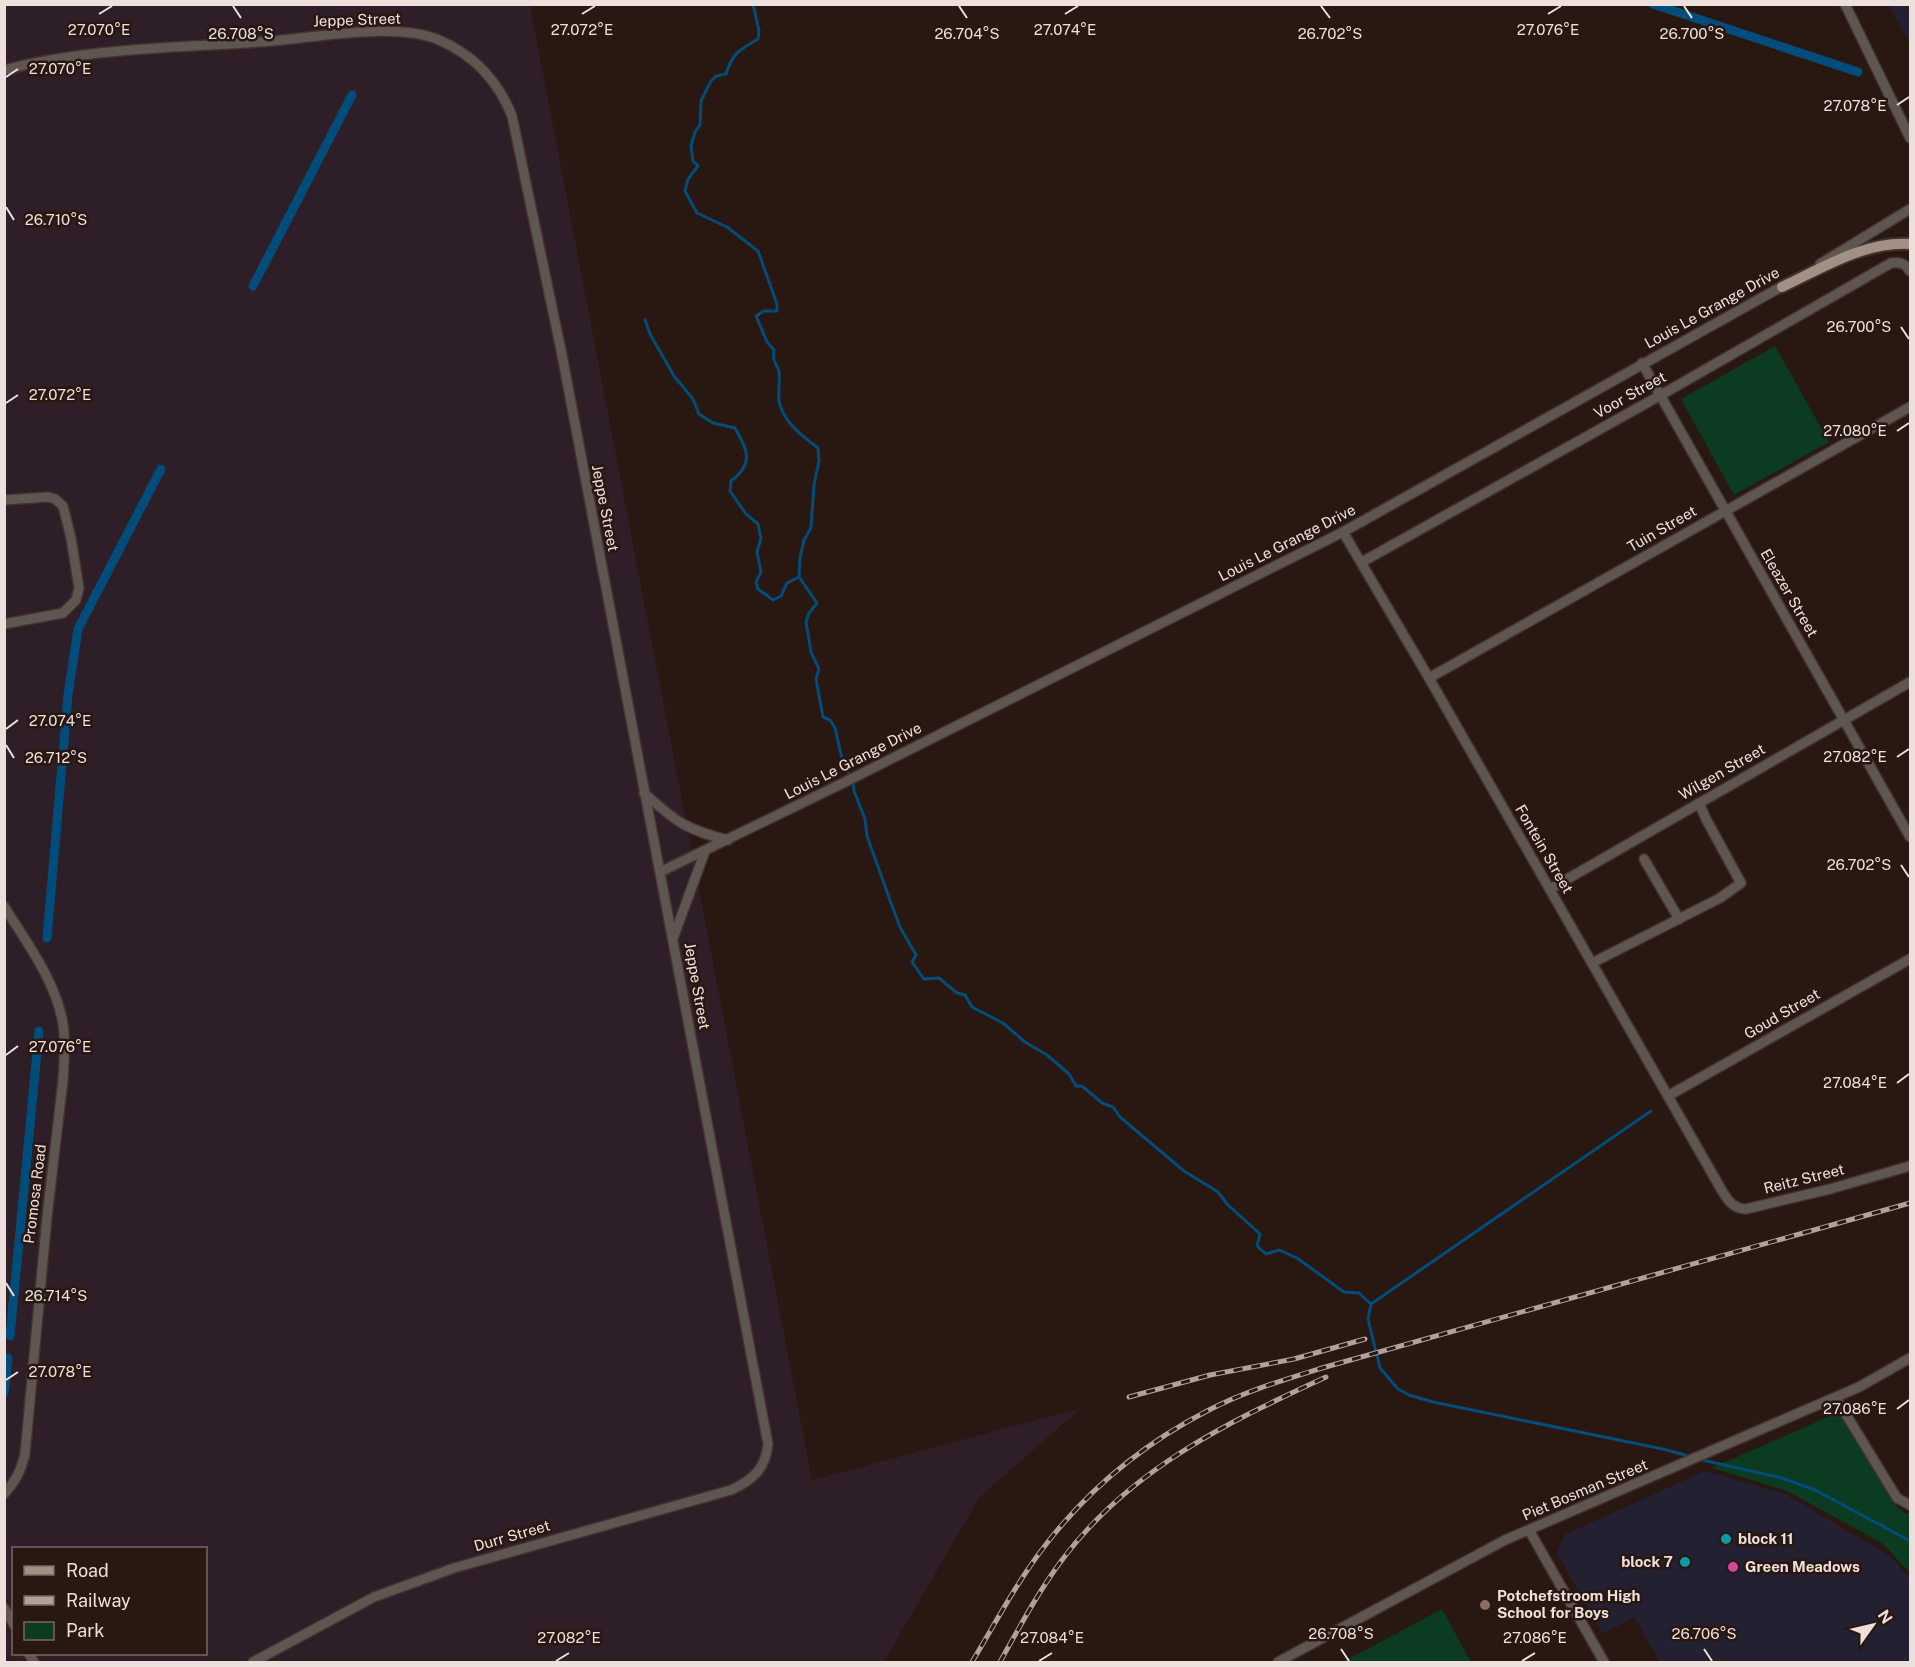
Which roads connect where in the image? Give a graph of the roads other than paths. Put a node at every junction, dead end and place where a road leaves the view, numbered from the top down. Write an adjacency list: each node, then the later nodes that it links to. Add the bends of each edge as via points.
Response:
1 (1845, 4): 3 (street)
2 (4, 70): 19 (street, Jeppe Street, via 100,53 342,33 416,34 437,39 483,68 512,116 562,355)
3 (1911, 138)
4 (1911, 209): 7 (street, Louis Le Grange Drive)
5 (1911, 244): 7 (main road, via 1864,249)
6 (1911, 271): 9 (street, Voor Street, via 1905,264 1891,263)
7 (1782, 286): 8 (street, Louis Le Grange Drive)
8 (1642, 363): 9 (street, Eleazer Street); 13 (street, Louis Le Grange Drive)
9 (1661, 396): 12 (street, Eleazer Street); 14 (street, Voor Street)
10 (1911, 407): 12 (street, Tuin Street)
11 (4, 500): 15 (street, via 48,497 63,506 79,588 76,600 63,613)
12 (1725, 511): 16 (street, Tuin Street); 18 (street, Eleazer Street)
13 (1343, 532): 14 (street, Fontein Street); 22 (street, Louis Le Grange Drive)
14 (1362, 562): 16 (street, Fontein Street)
15 (4, 624)
16 (1429, 678): 26 (street, Fontein Street)
17 (1911, 682): 18 (street, Wilgen Street)
18 (1844, 719): 20 (street, Wilgen Street); 21 (street, Eleazer Street)
19 (644, 794): 22 (street, via 682,825); 25 (street, Jeppe Street)
20 (1699, 803): 26 (street, Wilgen Street); 28 (street, via 1742,883)
21 (1911, 837)
22 (728, 840): 23 (street, Louis Le Grange Drive)
23 (705, 851): 25 (street, Louis Le Grange Drive); 29 (street)
24 (1644, 859): 28 (street)
25 (660, 872): 29 (street, Jeppe Street)
26 (1550, 889): 31 (street, Fontein Street)
27 (4, 906): 38 (street, Promosa Road, via 57,1001 65,1046 25,1454 21,1471)
28 (1678, 919): 31 (street)
29 (673, 938): 37 (street, Jeppe Street)
30 (1911, 958): 32 (street, Goud Street)
31 (1592, 963): 32 (street, Fontein Street)
32 (1668, 1096): 34 (street, Fontein Street)
33 (1911, 1166): 34 (street, Reitz Street, via 1746,1209 1732,1206)
34 (1717, 1182)
35 (1911, 1358): 36 (street, Piet Bosman Street)
36 (1836, 1398): 39 (street, via 1897,1498); 40 (street, Piet Bosman Street)
37 (768, 1444): 43 (street, Durr Street, via 763,1466 756,1475 732,1490 454,1568 374,1597)
38 (4, 1494)
39 (1911, 1505)
40 (1529, 1530): 44 (street, Piet Bosman Street); 45 (street)
41 (4, 1608): 42 (street)
42 (12, 1622)
43 (253, 1662)
44 (1278, 1662)
45 (1604, 1662)

